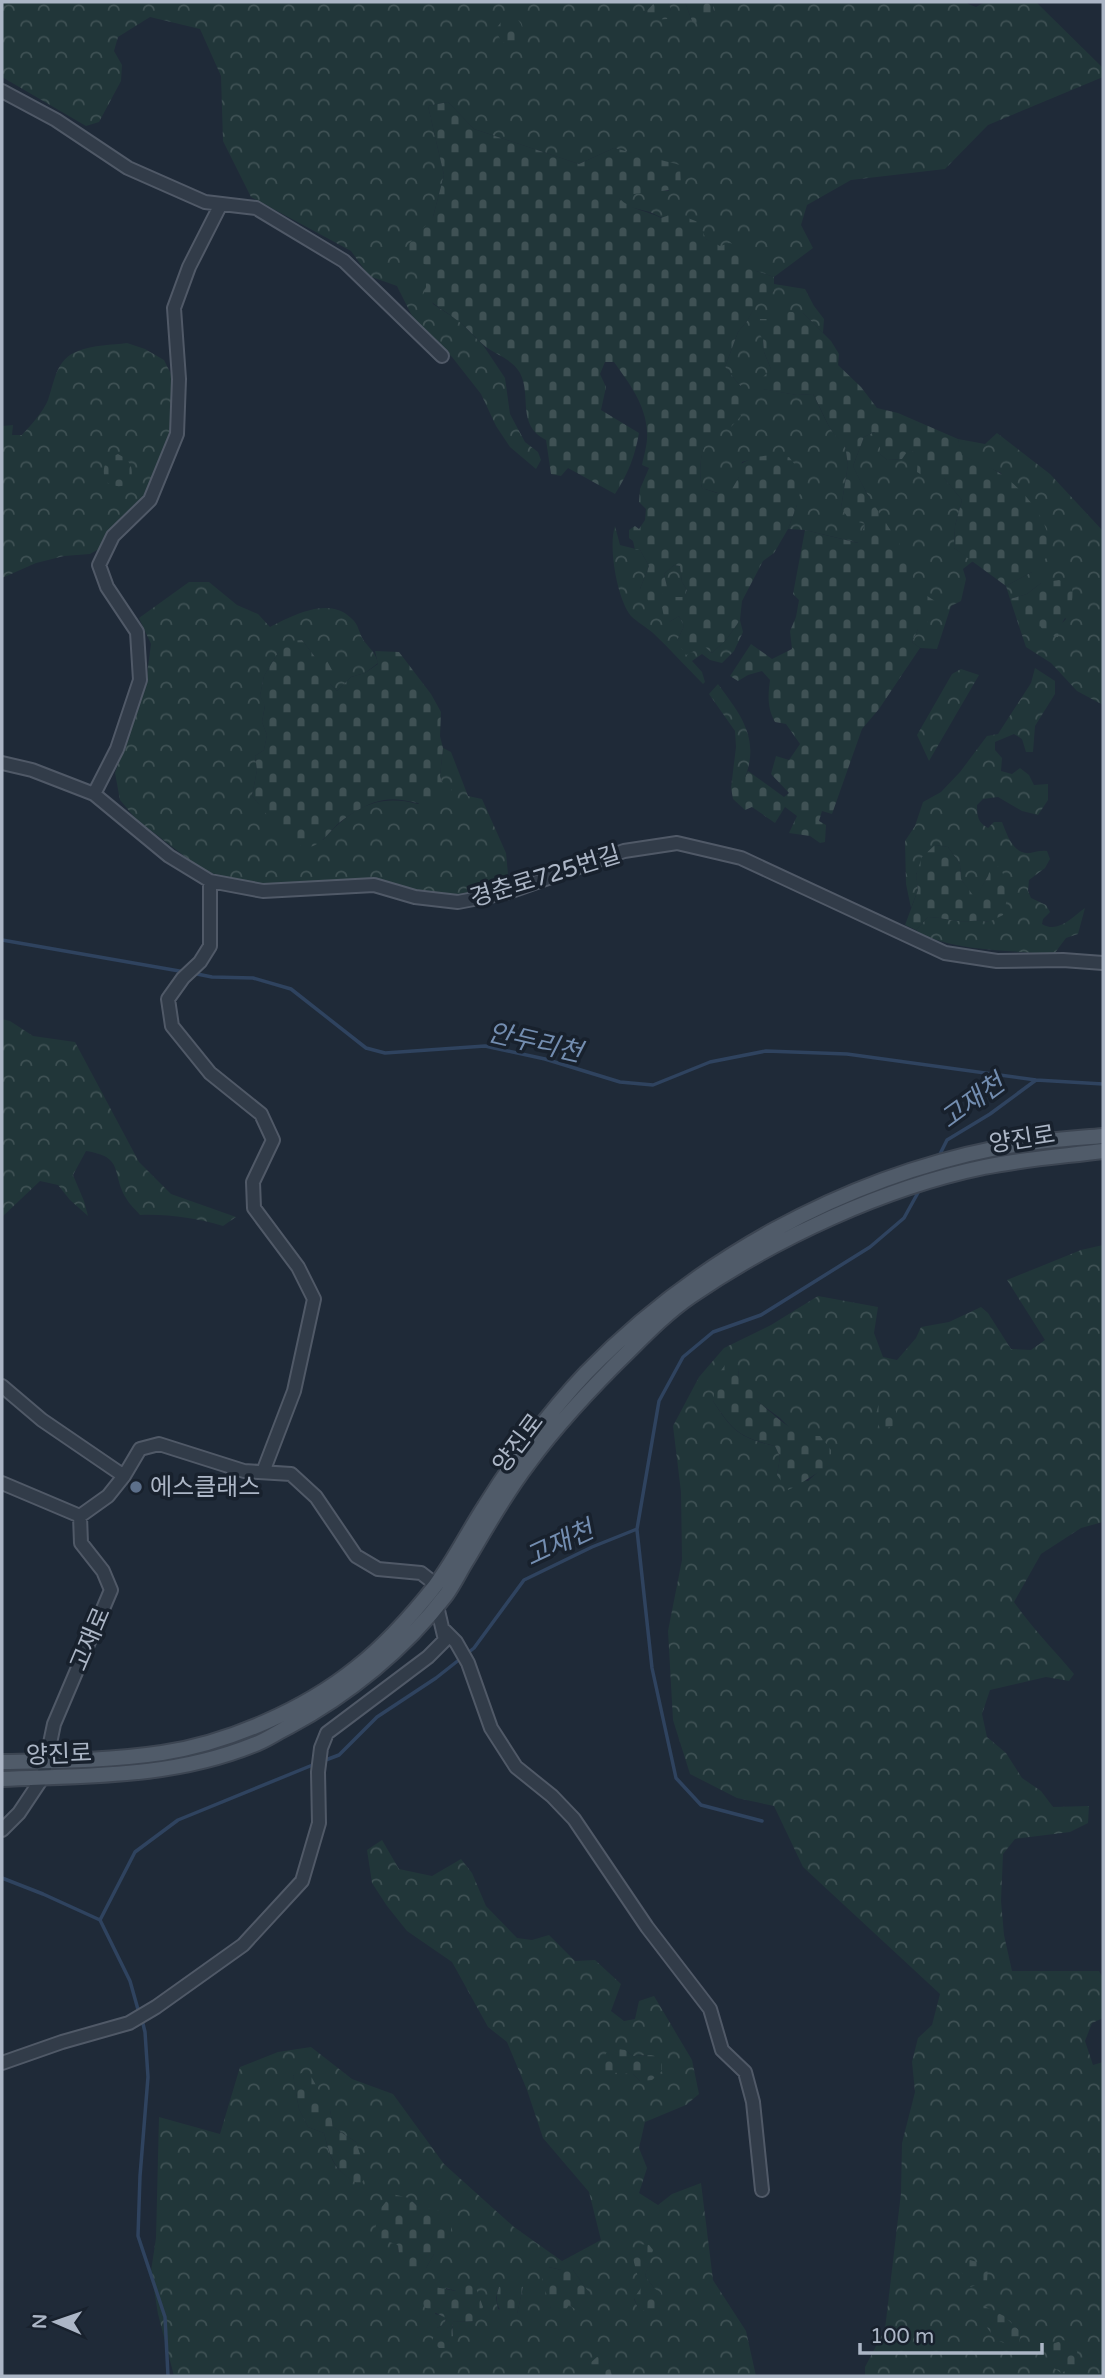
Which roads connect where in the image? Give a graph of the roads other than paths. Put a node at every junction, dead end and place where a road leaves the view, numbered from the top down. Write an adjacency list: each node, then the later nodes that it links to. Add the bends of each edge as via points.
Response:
1 (2, 91): 2 (street, via 128,168 205,202)
2 (221, 204): 3 (street, via 256,208 344,261); 5 (street, via 174,308 177,434 150,500 113,536 99,565 107,587 137,632 140,680 117,749)
3 (442, 356)
4 (2, 763): 5 (street, 경춘로725번길)
5 (94, 794): 6 (street, 경춘로725번길, via 169,856)
6 (210, 881): 7 (street, 경춘로725번길, via 263,891 374,885 415,897 458,902 506,893 624,851 677,843 741,858 945,953 997,961); 11 (street, via 210,946 167,999 172,1026 210,1073 261,1114 273,1140 253,1182 254,1208 298,1267 314,1299 295,1391)
7 (1103, 963)
8 (1103, 1136): 15 (main road, 양진로, via 998,1148 885,1179 790,1222 690,1282 585,1374 550,1416 487,1502)
9 (1103, 1150): 15 (main road, 양진로, via 984,1167 864,1203 782,1242 689,1297 581,1401 528,1464)
10 (2, 1386): 12 (street, via 42,1420)
11 (262, 1472): 12 (street, via 244,1471 159,1444 140,1449); 15 (street, via 291,1474 316,1497 356,1556 378,1569 421,1573)
12 (124, 1476): 14 (street, via 108,1496)
13 (2, 1483): 14 (street)
14 (80, 1516): 18 (street, 고재로, via 81,1543 111,1590 54,1724)
15 (442, 1589): 16 (main road, 양진로); 18 (main road, 양진로, via 356,1668 305,1702 226,1738 164,1753)
16 (437, 1606): 17 (street); 20 (main road, 양진로, via 360,1681 324,1708 254,1745 153,1772)
17 (442, 1629): 23 (street, via 445,1640 428,1657 327,1733 318,1772 319,1823 302,1881 243,1945 129,2023); 24 (street, via 468,1663 491,1728 516,1768 574,1819 647,1927 710,2009 722,2050 745,2072 753,2102)
18 (47, 1761): 19 (main road, 양진로); 20 (street, 고재로)
19 (2, 1762)
20 (43, 1777): 21 (main road, 양진로); 22 (street, 고재로)
21 (2, 1779)
22 (2, 1830)
23 (2, 2063)
24 (762, 2190)

